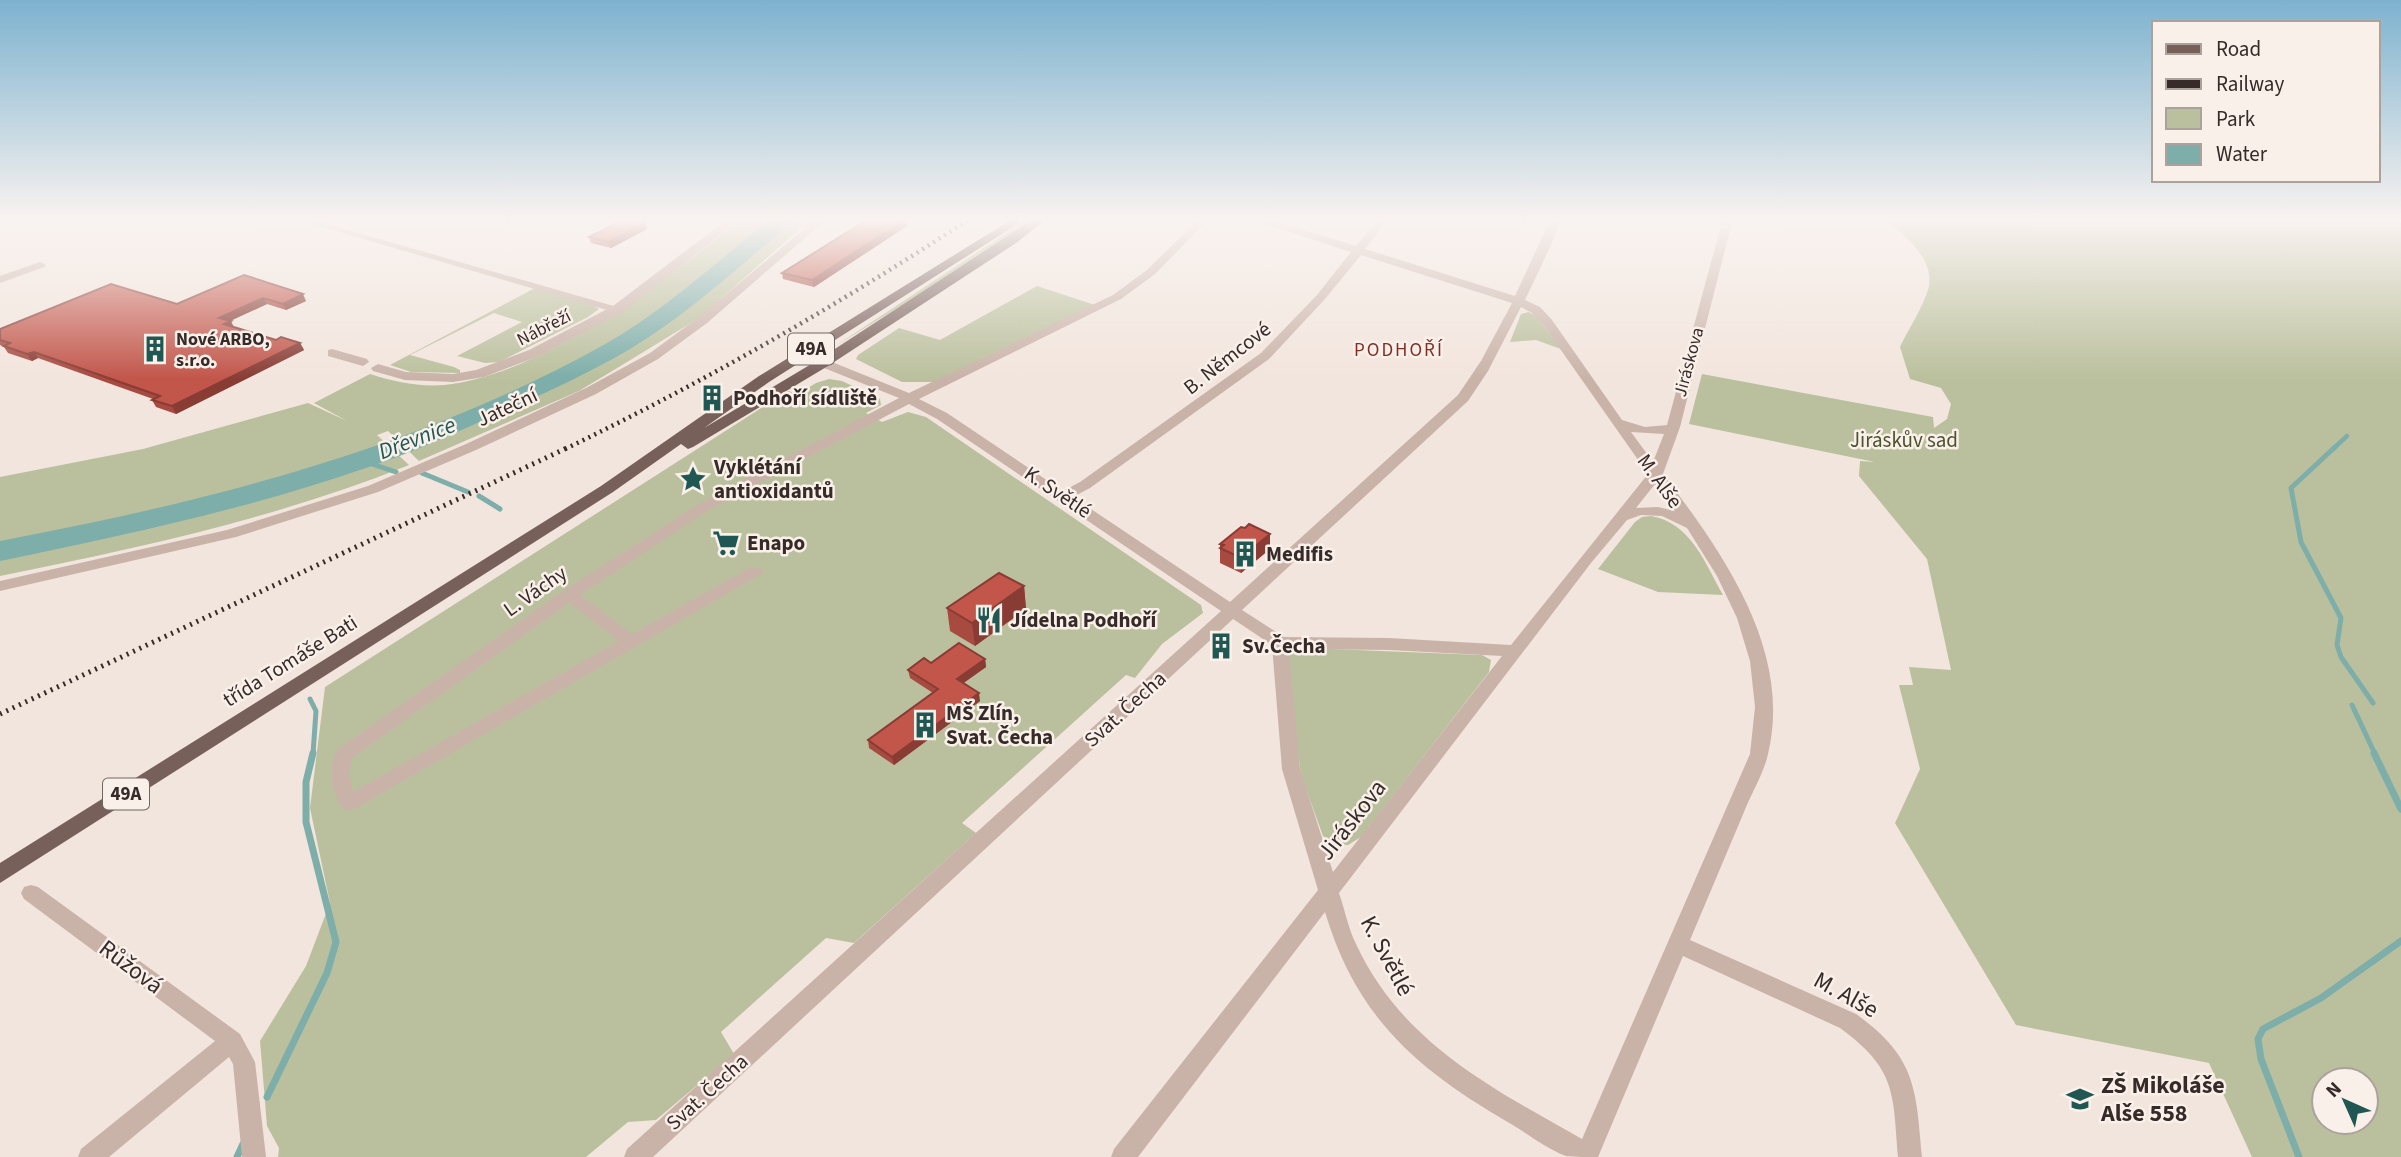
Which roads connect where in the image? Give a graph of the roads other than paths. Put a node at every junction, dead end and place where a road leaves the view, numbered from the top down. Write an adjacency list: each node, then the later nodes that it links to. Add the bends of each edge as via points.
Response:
1 (23, 272): 12 (street)
2 (487, 272): 14 (street)
3 (666, 272): 14 (street, Nábřeží)
4 (759, 272): 29 (street, Jateční, via 654,356 591,391 425,468 230,534)
5 (934, 272): 16 (main road, třída Tomáše Bati / 49A)
6 (963, 272): 18 (main road, třída Tomáše Bati / 49A)
7 (1151, 272): 20 (street, L. Váchy, via 1117,297)
8 (1341, 272): 25 (street, B. Němcové, via 1265,356)
9 (1430, 272): 13 (street, M. Alše)
10 (1533, 272): 13 (street, Svat. Čecha)
11 (1713, 272): 22 (street, Jiráskova)
12 (0, 281)
13 (1519, 301): 21 (street, M. Alše, via 1542,315); 31 (street, Svat. Čecha, via 1478,380 1463,398)
14 (618, 309): 19 (street, Nábřeží, via 534,353 480,374 429,379)
15 (332, 354): 17 (street)
16 (801, 355): 18 (main road); 24 (main road, třída Tomáše Bati / 49A)
17 (363, 362)
18 (823, 363): 20 (street, K. Světlé); 24 (main road, třída Tomáše Bati / 49A)
19 (378, 368)
20 (910, 398): 25 (street, K. Světlé); 30 (street, L. Váchy, via 702,508)
21 (1617, 423): 22 (street, Jiráskova, via 1647,430); 23 (street, M. Alše)
22 (1672, 426): 23 (street, Jiráskova)
23 (1657, 474): 26 (street, Jiráskova); 27 (street, M. Alše)
24 (607, 489): 35 (main road, třída Tomáše Bati / 49A)
25 (1063, 497): 31 (street, K. Světlé)
26 (1623, 516): 27 (street, via 1656,510); 34 (street, Jiráskova)
27 (1693, 528): 38 (street, M. Alše, via 1733,590 1753,637 1761,670 1764,723 1748,784)
28 (755, 572): 32 (street, L. Váchy)
29 (0, 586)
30 (569, 594): 32 (street); 32 (street, L. Váchy, via 344,754 338,776 349,803)
31 (1233, 611): 33 (street, K. Světlé); 43 (street, Svat. Čecha)
32 (631, 641)
33 (1280, 643): 34 (street); 36 (street, K. Světlé, via 1291,769)
34 (1517, 651): 36 (street, Jiráskova)
35 (0, 874)
36 (1329, 892): 40 (street, K. Světlé, via 1345,945 1396,1026 1437,1063 1483,1095); 44 (street, Jiráskova)
37 (31, 893): 39 (street, Růžová)
38 (1678, 944): 40 (street, M. Alše); 45 (street, M. Alše, via 1848,1021 1879,1044 1901,1077)
39 (232, 1041): 41 (street); 42 (street, via 244,1062)
40 (1586, 1156)
41 (90, 1157)
42 (254, 1157)
43 (636, 1157)
44 (1123, 1157)
45 (1910, 1157)

